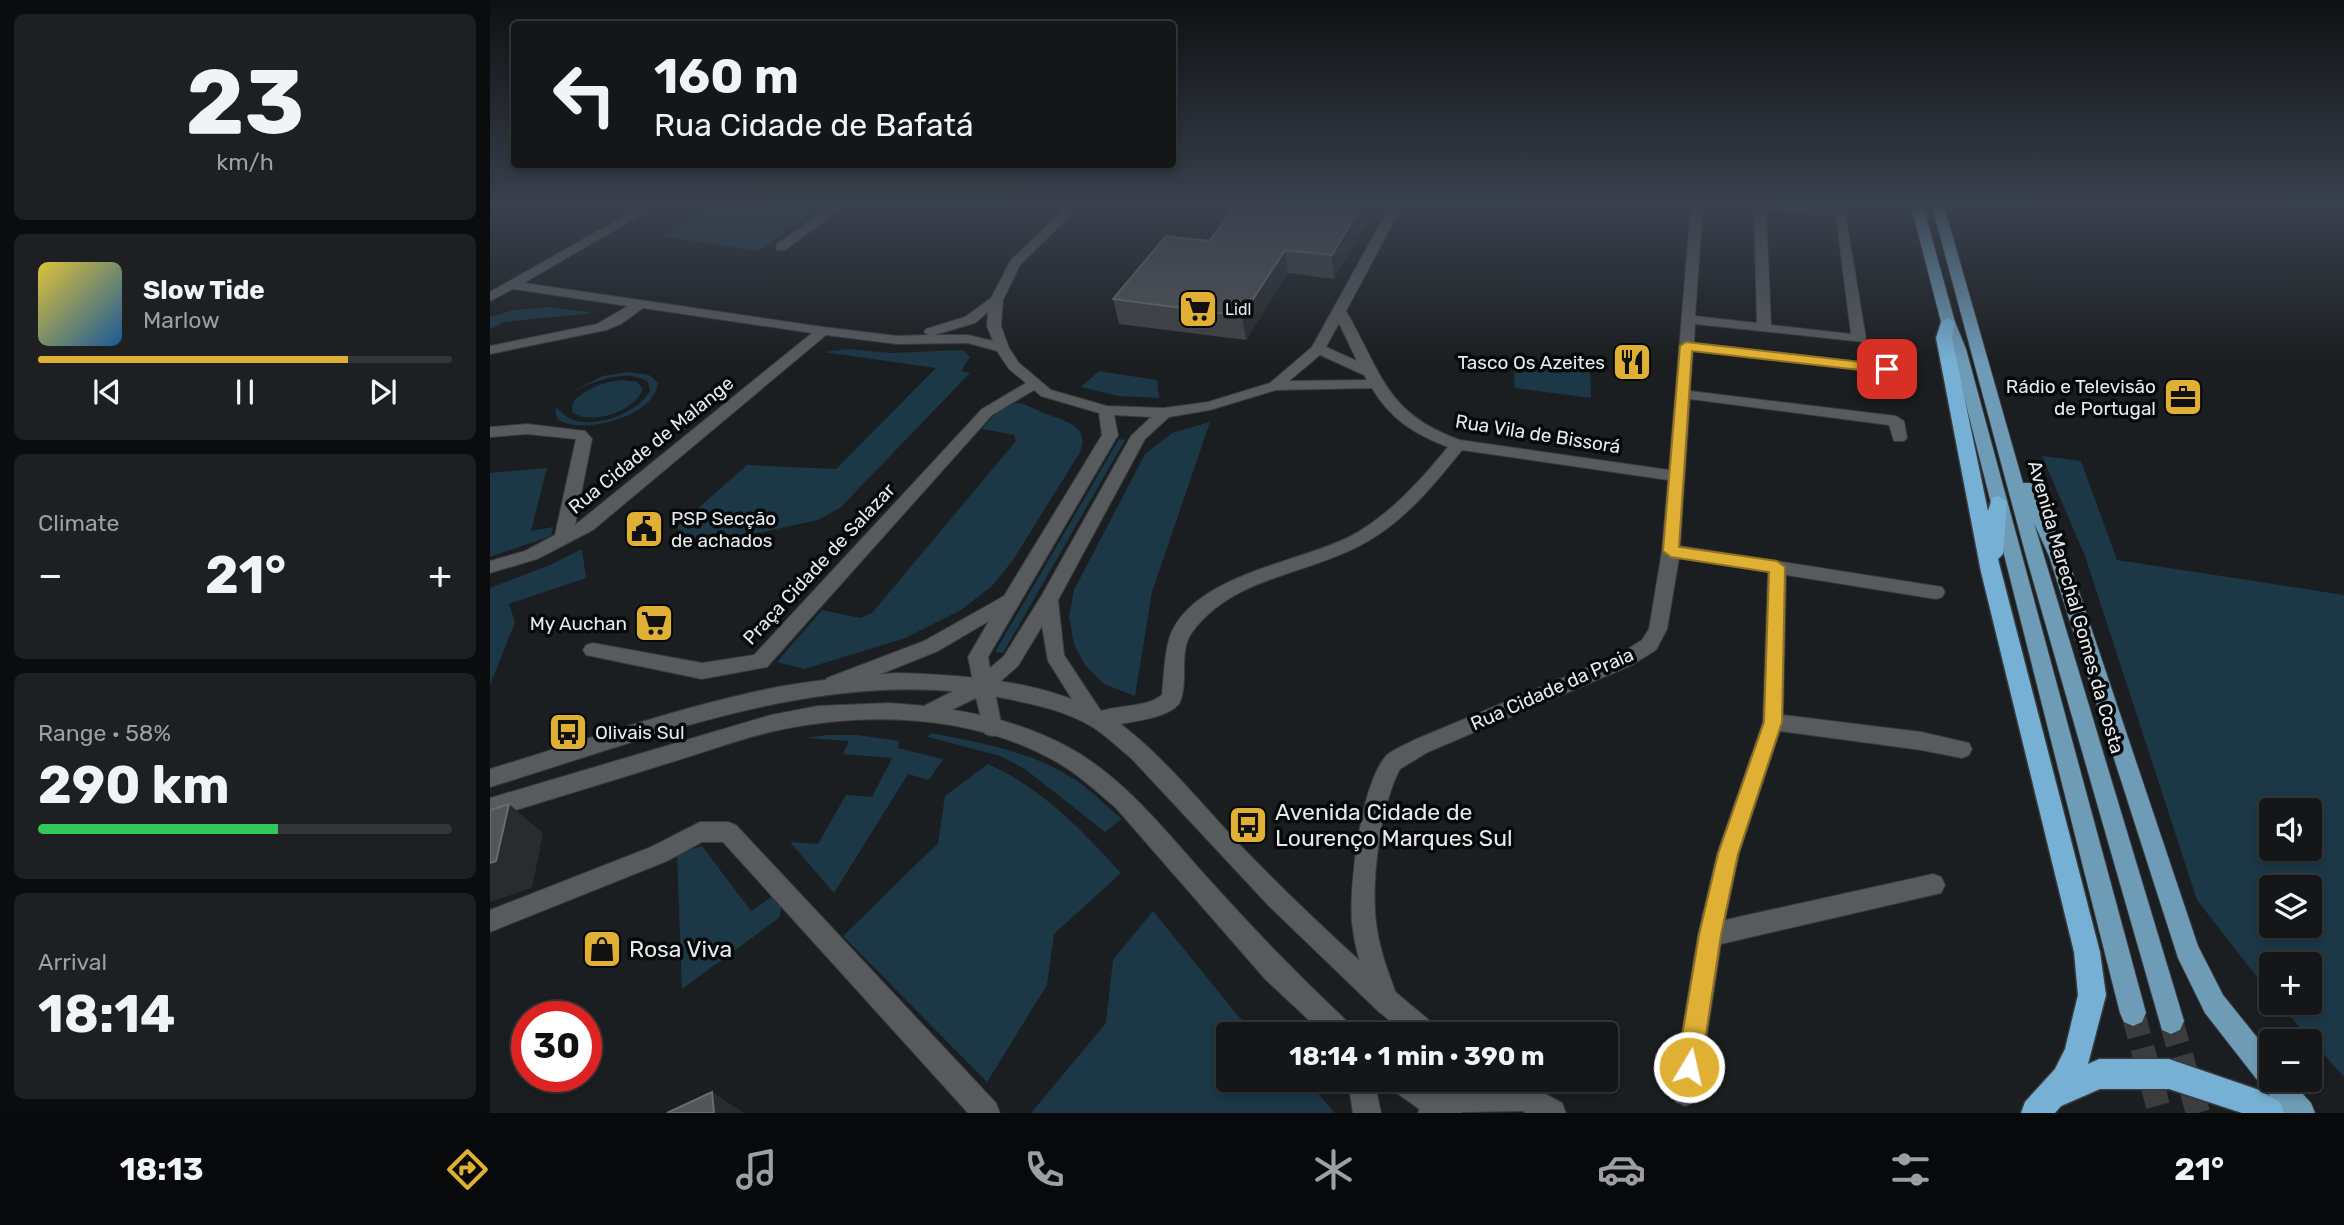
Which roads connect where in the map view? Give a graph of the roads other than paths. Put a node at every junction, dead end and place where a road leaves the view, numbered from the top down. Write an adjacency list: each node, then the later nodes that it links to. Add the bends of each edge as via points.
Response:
1 (559, 258): 9 (street)
2 (1019, 258): 11 (street)
3 (1369, 258): 13 (street)
4 (1693, 258): 14 (street, Rua Cidade da Praia)
5 (1762, 258): 16 (street)
6 (1847, 258): 16 (street, via 1859,339)
7 (1931, 258): 15 (main road)
8 (1953, 258): 33 (main road, Avenida Marechal Gomes da Costa)
9 (512, 285): 10 (street); 12 (street)
10 (490, 297)
11 (996, 300): 18 (street, via 971,320); 20 (street, via 994,326)
12 (640, 304): 17 (street); 22 (street, via 601,327)
13 (1340, 312): 21 (street); 24 (street, Rua Vila de Bissorá)
14 (1688, 319): 16 (street); 19 (street, Rua Cidade da Praia)
15 (1948, 322): 35 (main road); 40 (highway, via 1944,338)
16 (1764, 327)
17 (823, 331): 18 (street); 36 (street, Rua Cidade de Malange, via 587,526)
18 (897, 340): 20 (street, via 968,339)
19 (1686, 346): 23 (street); 27 (street, Rua Cidade da Praia)
20 (1002, 348): 25 (street)
21 (1318, 349): 24 (street); 26 (street)
22 (490, 351)
23 (1887, 369)
24 (1372, 378): 26 (street); 32 (street, Rua Vila de Bissorá, via 1396,412 1416,429)
25 (1035, 384): 28 (street, via 1046,393); 44 (street, Praça Cidade de Salazar, via 987,412 760,662 702,671)
26 (1275, 386): 29 (street, via 1210,406)
27 (1683, 394): 31 (street, via 1896,421); 34 (street, Rua Cidade da Praia)
28 (1106, 410): 29 (street); 43 (street, via 1110,435)
29 (1164, 413): 42 (street, via 1139,436)
30 (490, 432): 36 (street, via 580,433 584,439)
31 (1899, 438)
32 (1458, 445): 34 (street, Rua Vila de Bissorá); 48 (street, via 1407,505 1376,529 1321,557 1252,578 1200,609 1179,638 1172,698 1167,704)
33 (2007, 446): 59 (main road, Avenida Marechal Gomes da Costa); 62 (main road, via 2058,556 2187,950 2214,1004)
34 (1676, 476): 37 (street, Rua Cidade da Praia)
35 (1998, 502): 40 (highway); 58 (main road)
36 (563, 540): 38 (street, Rua Cidade de Malange)
37 (1671, 551): 39 (street); 57 (street, Rua Cidade da Praia, via 1658,629 1649,645 1625,660 1421,746 1393,763 1380,792 1363,889 1371,961)
38 (490, 567)
39 (1777, 567): 41 (street); 49 (street)
40 (1992, 572): 70 (highway, via 2087,952 2092,995 2078,1053)
41 (1936, 592)
42 (1049, 600): 46 (street, via 1011,661); 48 (street, via 1055,656)
43 (1010, 601): 45 (street, via 931,646); 46 (street, via 978,657)
44 (593, 650)
45 (834, 684): 46 (street, via 926,679); 52 (street, via 733,706)
46 (982, 686): 47 (street); 48 (street, via 1017,692); 50 (street)
47 (929, 713): 50 (street); 53 (street, via 838,713 786,720)
48 (1096, 719): 57 (street, via 1138,752 1326,948)
49 (1773, 722): 51 (street); 56 (street, via 1728,854)
50 (992, 727): 60 (street, via 1060,753 1124,801 1275,971)
51 (1962, 749)
52 (490, 778)
53 (490, 808)
54 (1933, 885): 56 (street)
55 (490, 920): 72 (street, via 659,854 700,832 728,832)
56 (1710, 935): 68 (street)
57 (1387, 1004): 61 (street)
58 (2133, 1013)
59 (2171, 1021)
60 (1329, 1022)
61 (1410, 1022)
62 (2259, 1062)
63 (1364, 1092): 73 (street)
64 (1415, 1092): 71 (street)
65 (1441, 1092): 71 (street)
66 (1514, 1092): 69 (street)
67 (2283, 1092): 76 (main road)
68 (1685, 1093)
69 (1524, 1098): 71 (street, via 1496,1098); 74 (street)
70 (2042, 1105): 75 (highway, via 2099,1074 2169,1074 2249,1100)
71 (1441, 1112)
72 (986, 1113)
73 (1367, 1113)
74 (1552, 1113)
75 (2269, 1113)
76 (2301, 1113)

